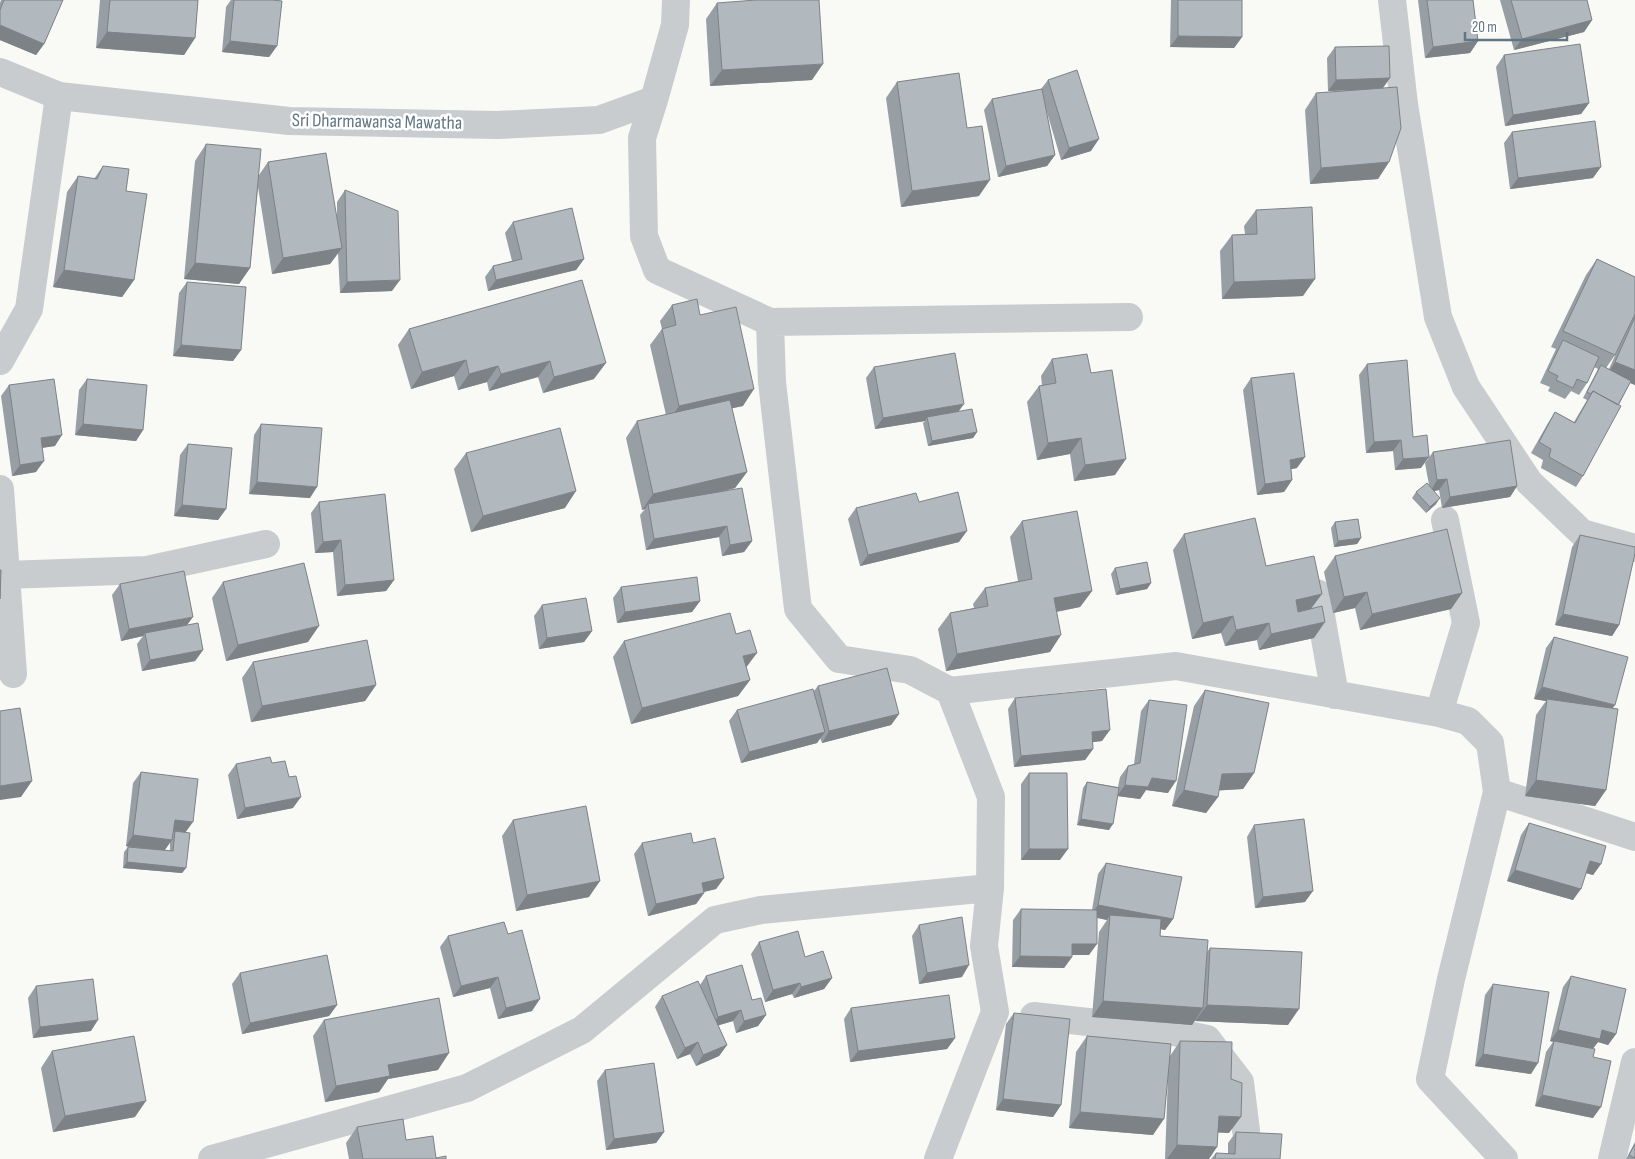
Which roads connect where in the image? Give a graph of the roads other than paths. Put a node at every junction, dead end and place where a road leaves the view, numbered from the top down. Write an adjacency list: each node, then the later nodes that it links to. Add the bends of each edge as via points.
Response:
1 (676, 0): 5 (street, via 675,25)
2 (1392, 0): 12 (street, via 1404,104 1438,317 1466,387 1528,482 1582,533)
3 (0, 72): 4 (street, Sri Dharmawansa Mawatha)
4 (59, 96): 5 (street, Sri Dharmawansa Mawatha, via 289,121 497,125 599,120); 8 (street, via 29,309)
5 (654, 100): 7 (street, via 642,138 644,236 656,270)
6 (1129, 318): 7 (street)
7 (770, 322): 16 (street, via 772,382 798,608 839,659 910,670)
8 (0, 361)
9 (0, 489): 13 (street)
10 (1446, 520): 18 (street, via 1466,623)
11 (266, 544): 13 (street, via 147,570)
12 (1635, 548)
13 (6, 575): 15 (street)
14 (1317, 593): 17 (street)
15 (13, 674)
16 (950, 690): 17 (street, via 1176,666); 21 (street, via 990,797)
17 (1335, 694): 18 (street)
18 (1439, 713): 19 (street, via 1468,721 1490,743)
19 (1497, 792): 20 (street); 27 (street, via 1430,1079)
20 (1635, 838)
21 (990, 888): 22 (street, via 984,946); 25 (street, via 761,910 715,920 582,1030 468,1088)
22 (995, 1012): 24 (street, via 1169,1031 1207,1039 1240,1082); 26 (street)
23 (1635, 1062): 28 (street)
24 (1246, 1131)
25 (212, 1159)
26 (938, 1159)
27 (1504, 1159)
28 (1612, 1159)

